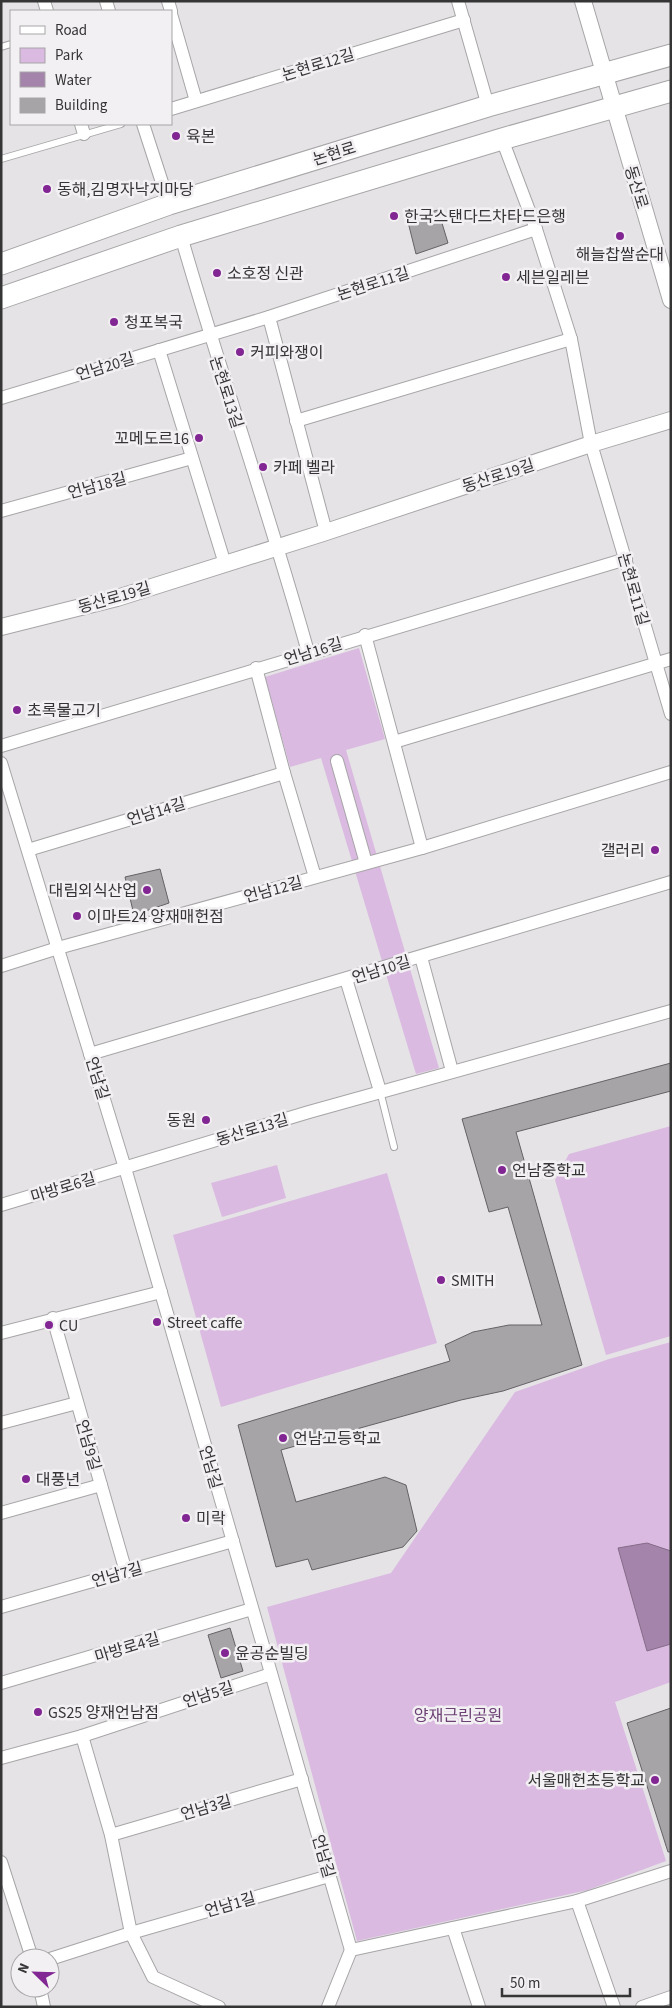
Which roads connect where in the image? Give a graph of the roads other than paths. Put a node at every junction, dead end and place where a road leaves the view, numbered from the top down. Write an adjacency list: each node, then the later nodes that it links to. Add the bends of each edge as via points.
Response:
1 (458, 1): 4 (street)
2 (583, 1): 6 (street, 동산로)
3 (172, 16): 8 (street)
4 (464, 20): 8 (street, 논현로12길); 9 (street)
5 (671, 55): 6 (main road, 논현로)
6 (604, 75): 9 (main road, 논현로); 10 (street, 동산로)
7 (671, 91): 10 (main road)
8 (196, 101): 11 (street, 논현로12길)
9 (488, 106): 17 (main road, 논현로)
10 (613, 107): 15 (main road); 22 (street, 동산로)
11 (172, 109)
12 (112, 125): 14 (lane)
13 (143, 125): 17 (street)
14 (82, 129): 16 (lane)
15 (502, 139): 18 (street, 논현로11길); 19 (main road)
16 (1, 159)
17 (169, 204): 20 (main road, 논현로)
18 (536, 229): 23 (street, 논현로11길); 25 (street, 논현로11길)
19 (181, 236): 21 (main road); 24 (street, 논현로13길)
20 (1, 264)
21 (1, 298)
22 (671, 300)
23 (269, 317): 24 (street, 논현로11길); 29 (street)
24 (209, 335): 26 (street, 언남20길); 34 (street, 논현로13길)
25 (571, 339): 29 (street); 30 (street, 논현로11길)
26 (159, 350): 27 (street, 언남20길); 31 (street)
27 (1, 398)
28 (671, 420): 30 (street, 동산로19길)
29 (296, 422): 33 (street)
30 (591, 444): 33 (street, 동산로19길); 35 (street, 논현로11길)
31 (192, 458): 32 (street, 언남18길); 36 (street)
32 (1, 511)
33 (326, 532): 34 (street, 동산로19길)
34 (279, 547): 36 (street, 동산로19길); 39 (street)
35 (626, 559): 38 (street, 언남16길); 41 (street, 논현로11길)
36 (225, 564): 37 (street, 동산로19길, via 117,598)
37 (1, 626)
38 (365, 635): 39 (street, 언남16길); 44 (street)
39 (308, 652): 42 (street, 언남16길)
40 (671, 659): 41 (street)
41 (656, 664): 43 (street, 논현로11길); 44 (street)
42 (256, 668): 45 (street, 언남16길); 49 (street, 언남12길)
43 (671, 714)
44 (394, 742): 50 (street)
45 (1, 746)
46 (337, 761): 52 (street)
47 (1, 763): 51 (street, 언남길)
48 (671, 772): 50 (street, 언남12길)
49 (284, 773): 51 (street, 언남14길); 53 (street, 언남12길)
50 (422, 848): 52 (street, 언남12길)
51 (28, 850): 55 (street, 언남길)
52 (366, 863): 53 (street, 언남12길)
53 (315, 877): 55 (street, 언남12길)
54 (671, 882): 56 (street, 언남10길)
55 (58, 948): 57 (street, 언남12길); 60 (street, 언남길)
56 (421, 957): 58 (street, 언남10길); 61 (street)
57 (1, 966)
58 (346, 979): 60 (street, 언남10길); 62 (street)
59 (671, 1011): 61 (street, 동산로13길)
60 (90, 1054): 64 (street, 언남길)
61 (452, 1071): 62 (street, 동산로13길)
62 (380, 1091): 63 (lane); 64 (street, 동산로13길)
63 (394, 1147)
64 (125, 1168): 65 (street, 마방로6길); 66 (street, 언남길)
65 (1, 1206)
66 (161, 1292): 67 (street); 73 (street, 언남길)
67 (52, 1318): 68 (street); 69 (street, 언남9길)
68 (1, 1333)
69 (77, 1403): 70 (street); 71 (street, 언남9길)
70 (1, 1423)
71 (101, 1485): 72 (street); 74 (street, 언남9길)
72 (1, 1513)
73 (233, 1541): 74 (street, 언남7길); 76 (street, 언남길)
74 (126, 1572): 75 (street, 언남7길)
75 (1, 1607)
76 (252, 1609): 77 (street, 언남길); 78 (street, 마방로4길)
77 (271, 1674): 79 (street, 언남5길); 81 (street, 언남길)
78 (1, 1683)
79 (82, 1736): 80 (street, 언남5길); 82 (street)
80 (1, 1758)
81 (302, 1779): 82 (street, 언남3길); 85 (street, 언남길)
82 (111, 1834): 88 (street)
83 (1, 1862): 89 (street)
84 (671, 1871): 86 (street)
85 (330, 1876): 88 (street, 언남1길); 90 (street, 언남길)
86 (577, 1901): 87 (street); 96 (street)
87 (453, 1928): 90 (street); 95 (street)
88 (131, 1932): 91 (street, 언남1길); 93 (street, via 153,1977)
89 (29, 1948)
90 (351, 1950): 94 (street)
91 (60, 1956)
92 (671, 1997): 97 (street)
93 (219, 2007)
94 (328, 2007)
95 (479, 2007)
96 (614, 2007)
97 (642, 2007)

